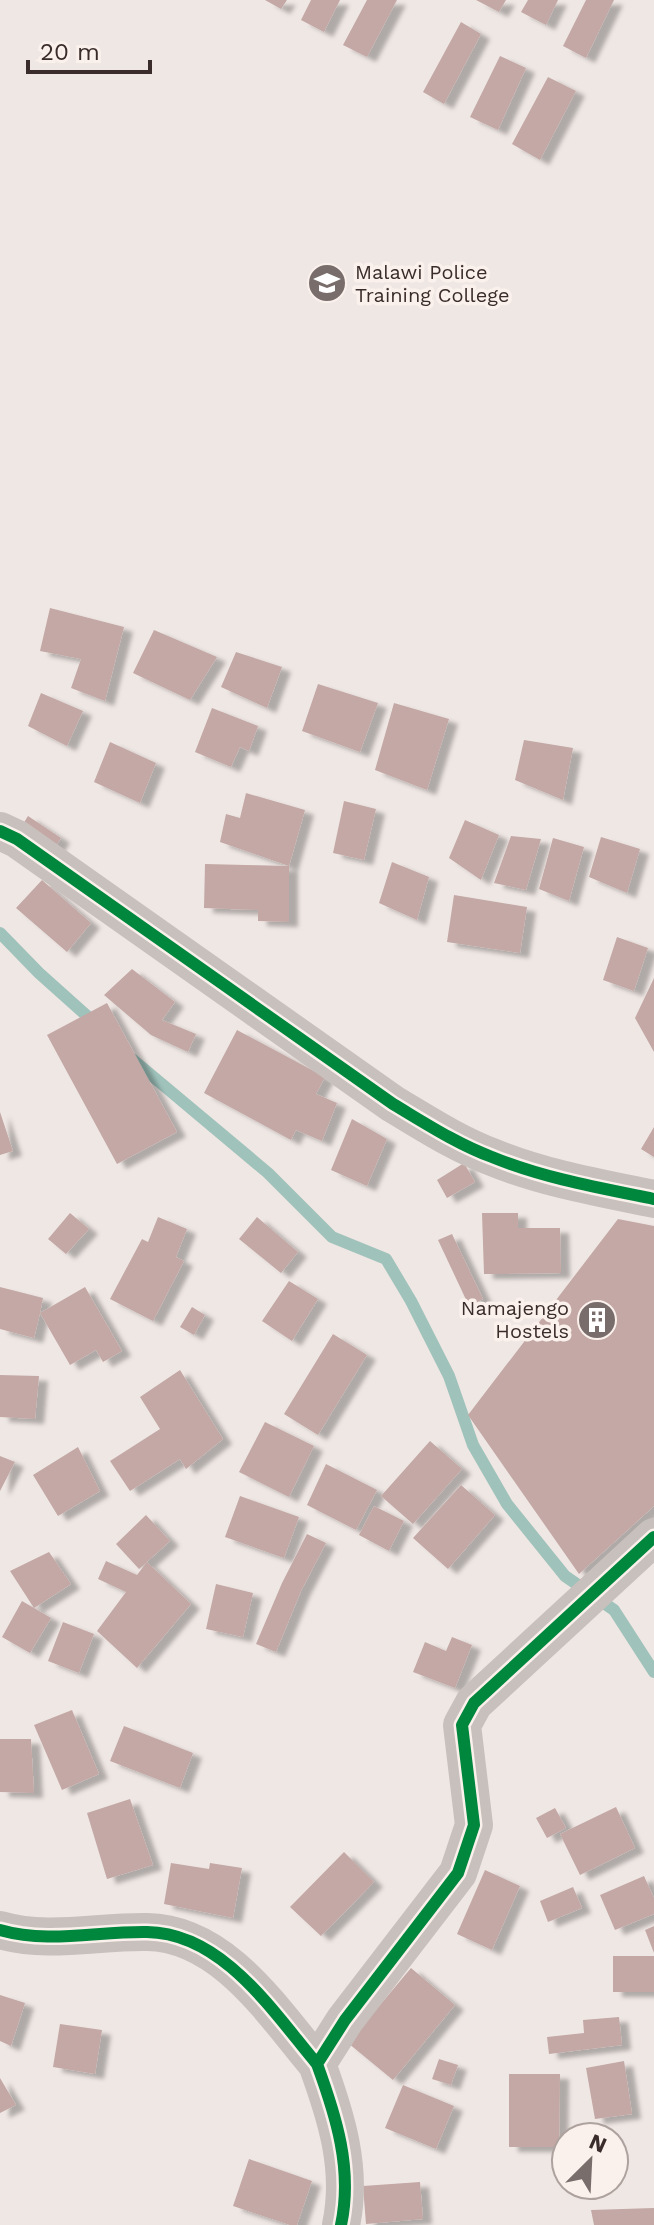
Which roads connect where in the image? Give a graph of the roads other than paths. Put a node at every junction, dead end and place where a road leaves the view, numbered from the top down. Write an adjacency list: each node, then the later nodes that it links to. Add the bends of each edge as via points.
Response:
1 (0, 831): 2 (street, via 441,1132 491,1157 563,1180)
2 (654, 1199)
3 (654, 1537): 5 (street, via 474,1703 462,1725 474,1825 458,1873)
4 (0, 1930): 5 (street, via 65,1936 148,1932 198,1946 248,1984)
5 (317, 2064): 6 (street, via 336,2115 346,2168)
6 (341, 2225)

